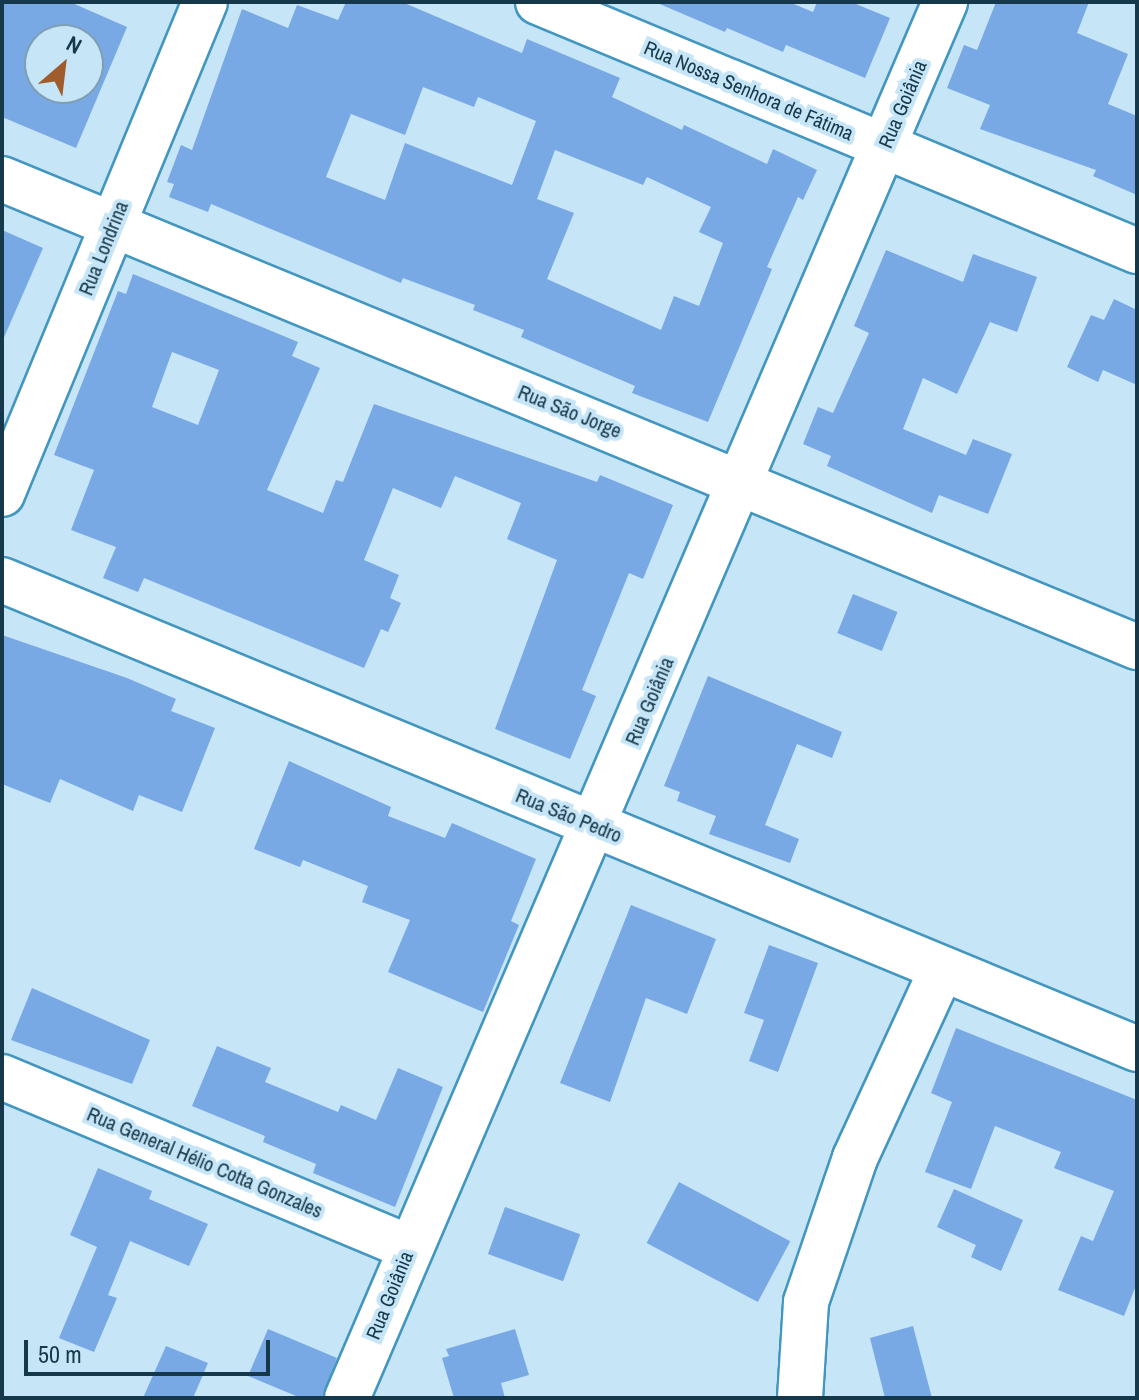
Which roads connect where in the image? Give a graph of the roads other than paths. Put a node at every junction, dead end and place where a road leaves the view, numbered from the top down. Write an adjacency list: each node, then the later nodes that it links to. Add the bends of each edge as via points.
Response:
1 (205, 2): 6 (street, Rua Londrina)
2 (538, 2): 4 (street, Rua Nossa Senhora de Fátima)
3 (945, 2): 4 (street, Rua Goiânia)
4 (884, 146): 7 (street, Rua Nossa Senhora de Fátima); 8 (street, Rua Goiânia)
5 (2, 179): 6 (street, Rua São Jorge)
6 (113, 225): 8 (street, Rua São Jorge); 9 (street, Rua Londrina)
7 (1137, 251)
8 (742, 481): 11 (street, Rua São Jorge); 12 (street, Rua Goiânia)
9 (2, 494)
10 (2, 580): 12 (street, Rua São Pedro)
11 (1137, 647)
12 (596, 826): 13 (street, Rua São Pedro); 16 (street, Rua Goiânia)
13 (942, 969): 14 (street, Rua São Pedro); 18 (street, via 855,1158 806,1302)
14 (1137, 1049)
15 (2, 1077): 16 (street, Rua General Hélio Cotta Gonzales)
16 (409, 1247): 17 (street, Rua Goiânia)
17 (347, 1398)
18 (800, 1398)

